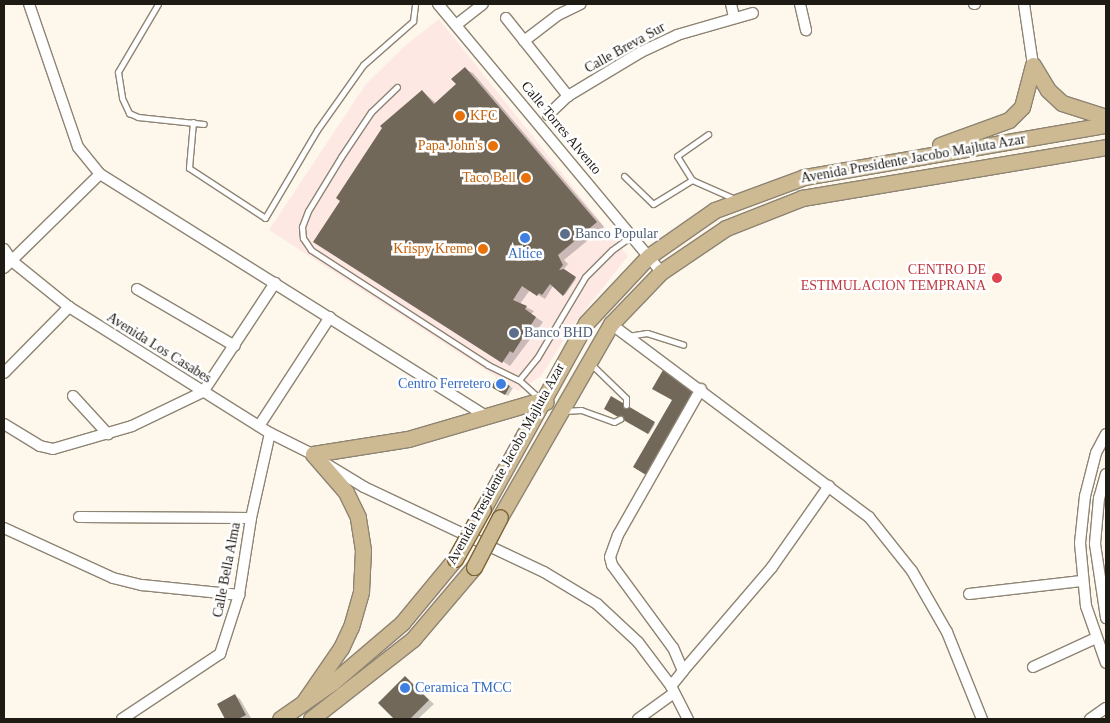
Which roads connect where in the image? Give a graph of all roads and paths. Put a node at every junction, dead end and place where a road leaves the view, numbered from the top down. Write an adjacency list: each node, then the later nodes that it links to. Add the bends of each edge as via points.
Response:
1 (29, 4): 27 (street, via 78,147)
2 (158, 4): 21 (lane, via 118,72 122,98 129,113 138,117)
3 (416, 4): 21 (lane, via 413,21 363,65 317,130 265,218 189,168)
4 (438, 4): 13 (street, Calle Torres Alvento)
5 (483, 4): 13 (street)
6 (581, 4): 15 (street, via 558,15)
7 (731, 4): 11 (street)
8 (801, 4): 14 (street)
9 (1024, 4): 16 (street)
10 (754, 12): 11 (street, Calle Breva Sur)
11 (734, 17): 18 (street, Calle Breva Sur, via 677,35 641,52)
12 (506, 18): 15 (street)
13 (456, 25): 31 (street, Calle Torres Alvento)
14 (806, 30)
15 (524, 41): 18 (street)
16 (1033, 65): 20 (main road, via 1048,90 1062,103); 26 (main road, via 1022,107 1009,120)
17 (397, 87): 46 (lane, via 371,112 341,157 308,211 302,227 303,238 310,250 488,365)
18 (568, 96): 19 (street, Calle Breva Sur)
19 (548, 115)
20 (1106, 116)
21 (193, 122): 22 (lane)
22 (204, 124)
23 (1106, 125): 26 (main road, Avenida Presidente Jacobo Majluta Azar)
24 (708, 134): 29 (lane, via 677,156)
25 (1106, 147): 35 (main road, Avenida Presidente Jacobo Majluta Azar, via 802,198 726,228)
26 (912, 156): 30 (main road, Avenida Presidente Jacobo Majluta Azar, via 804,177)
27 (100, 174): 34 (street); 36 (street)
28 (624, 176): 29 (lane, via 653,204)
29 (692, 180): 30 (lane)
30 (737, 200): 33 (main road, Avenida Presidente Jacobo Majluta Azar, via 716,210)
31 (632, 236): 33 (street, Calle Torres Alvento); 46 (lane, via 612,250 585,277 537,358)
32 (4, 249): 34 (street, Avenida Los Casabes)
33 (649, 256): 35 (street, Calle Torres Alvento); 50 (main road, Avenida Presidente Jacobo Majluta Azar, via 586,323)
34 (8, 264): 38 (street, Avenida Los Casabes)
35 (661, 272): 40 (main road, Avenida Presidente Jacobo Majluta Azar)
36 (275, 283): 39 (street); 43 (street)
37 (137, 289): 43 (street)
38 (69, 307): 45 (street); 48 (street, Avenida Los Casabes)
39 (330, 317): 53 (street); 56 (street)
40 (611, 324): 41 (street); 44 (main road, Avenida Presidente Jacobo Majluta Azar)
41 (628, 336): 42 (lane, via 647,333); 47 (street)
42 (682, 345)
43 (235, 346): 48 (street)
44 (588, 361): 51 (lane, via 626,398); 52 (main road, Avenida Presidente Jacobo Majluta Azar)
45 (4, 373)
46 (519, 380): 50 (lane)
47 (701, 389): 62 (street); 74 (street, via 618,535 610,557 612,565 673,648)
48 (203, 392): 56 (street, Avenida Los Casabes); 58 (street)
49 (73, 396): 58 (street)
50 (541, 400): 52 (main road); 53 (main road); 76 (main road, Avenida Presidente Jacobo Majluta Azar, bridge, via 455,560 402,623 371,652)
51 (626, 405)
52 (560, 411): 54 (lane, via 581,410 614,422); 80 (main road, Avenida Presidente Jacobo Majluta Azar, bridge, via 474,567 413,639)
53 (488, 418): 60 (main road, via 408,439)
54 (620, 419)
55 (4, 424): 58 (street, via 46,449 71,446)
56 (259, 426): 57 (street, Avenida Los Casabes)
57 (270, 433): 60 (street, Avenida Los Casabes); 64 (street, Calle Bella Alma)
58 (108, 434)
59 (1106, 434): 66 (street, via 1096,452 1085,496 1080,544)
60 (313, 454): 75 (street, Avenida Los Casabes, via 364,487 544,572 597,604 638,642); 76 (main road, via 346,492 358,517 363,550 361,591 351,627 341,648)
61 (1106, 474): 69 (street, via 1099,498 1094,544)
62 (829, 486): 74 (street, via 727,624); 83 (street, via 869,517 912,571 947,632)
63 (79, 517): 64 (street)
64 (251, 518): 68 (street, Calle Bella Alma)
65 (4, 528): 68 (street, via 113,578 142,585)
66 (1081, 581): 67 (street); 70 (street)
67 (969, 594)
68 (239, 595): 78 (street, Calle Bella Alma, via 220,654)
69 (1106, 619): 70 (street)
70 (1090, 624): 71 (street)
71 (1096, 638): 72 (street); 73 (street)
72 (1106, 663)
73 (1033, 667)
74 (683, 670): 75 (street)
75 (672, 689): 81 (street); 82 (street, Avenida Los Casabes)
76 (303, 703): 79 (main road, Avenida Presidente Jacobo Majluta Azar)
77 (1106, 708): 84 (street)
78 (122, 719)
79 (280, 719)
80 (311, 719)
81 (638, 719)
82 (688, 719)
83 (982, 719)
84 (1090, 719)

